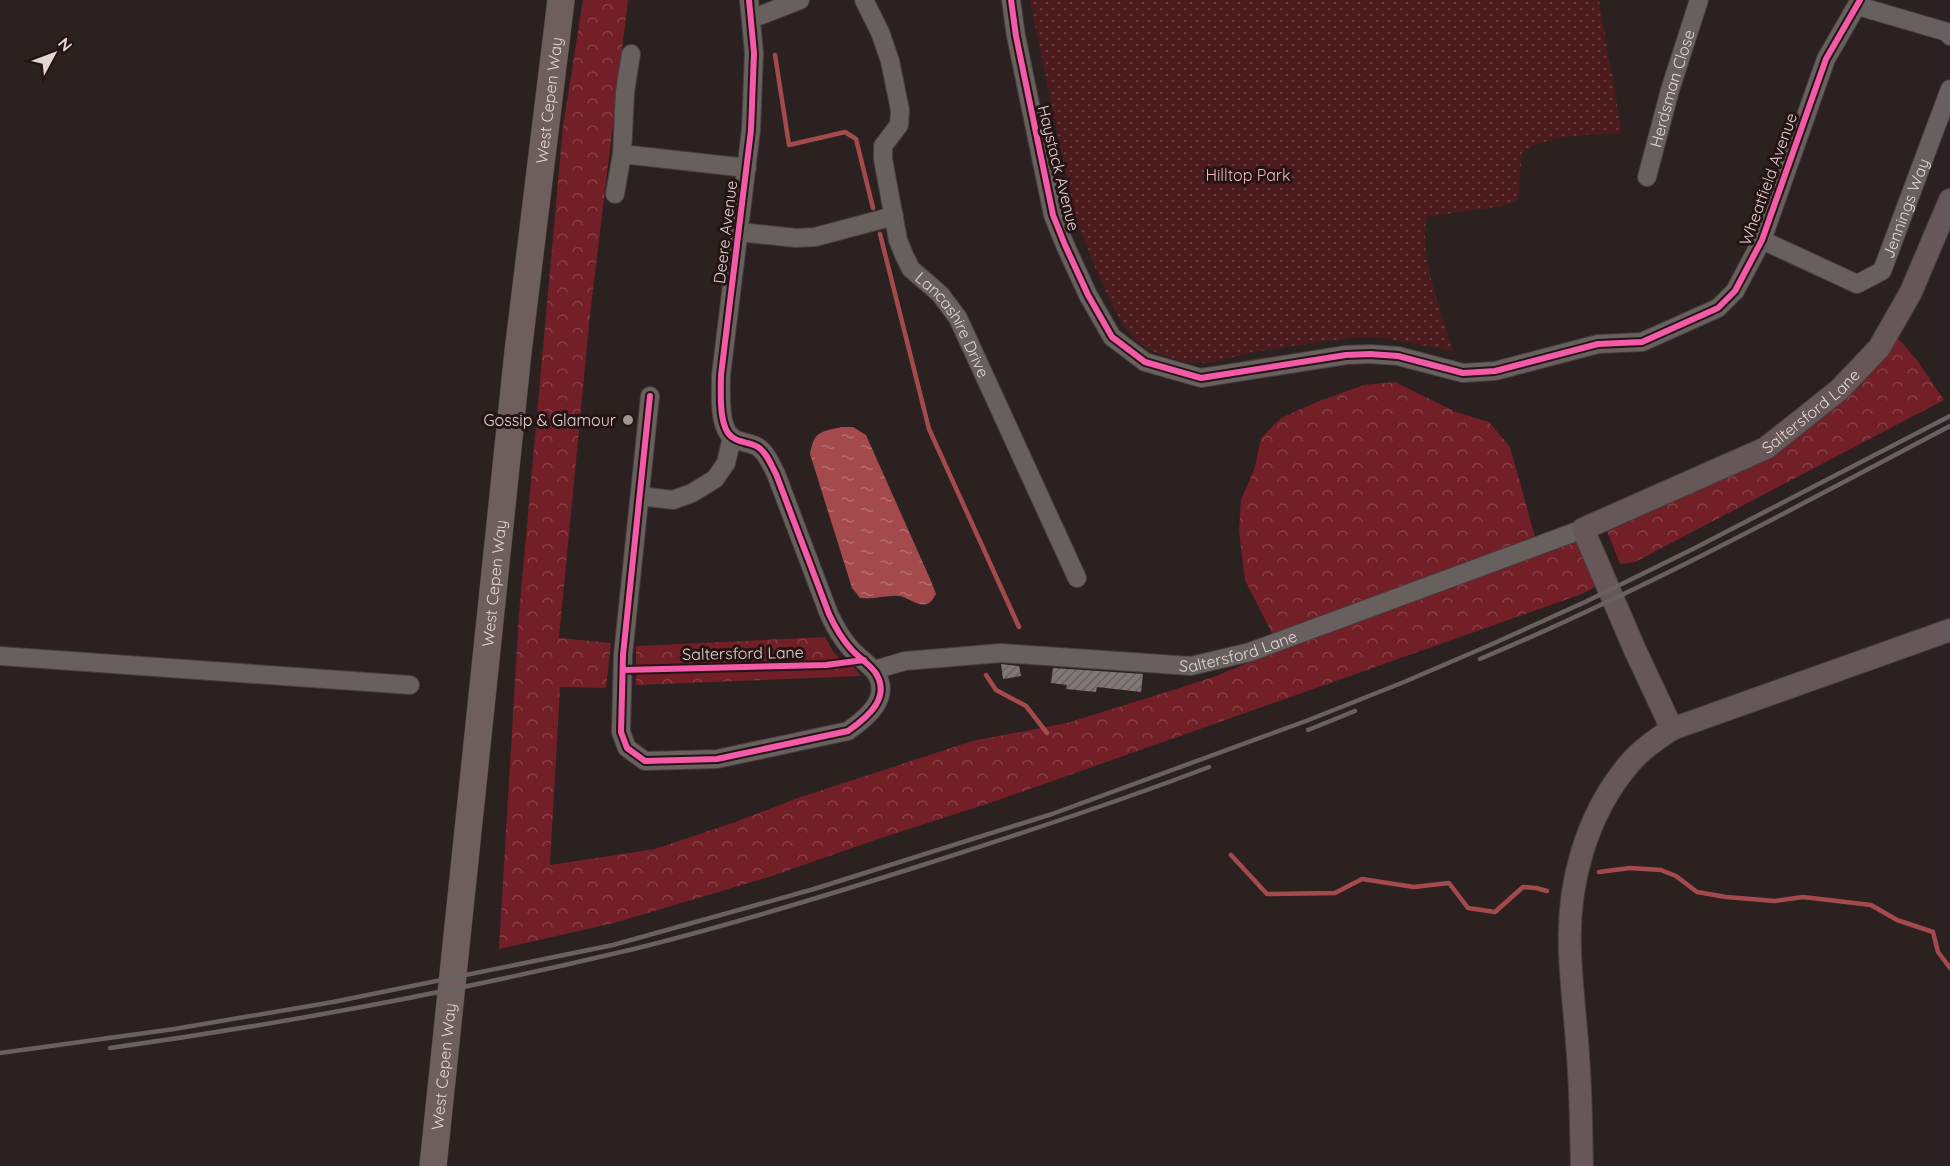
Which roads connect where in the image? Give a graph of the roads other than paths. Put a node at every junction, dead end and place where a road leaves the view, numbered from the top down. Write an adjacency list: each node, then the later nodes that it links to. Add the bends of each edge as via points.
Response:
1 (561, 0): 31 (highway, West Cepen Way, via 518,352)
2 (749, 0): 8 (street, Deere Avenue)
3 (800, 0): 8 (street)
4 (864, 0): 17 (street, Lancashire Drive, via 880,32 900,110 899,125 883,146)
5 (1011, 0): 20 (street, Haystack Avenue, via 1053,215 1088,295 1112,337 1145,362 1201,378)
6 (1699, 0): 14 (street, Herdsman Close)
7 (1859, 3): 9 (street); 19 (street, Wheatfield Avenue, via 1826,59)
8 (751, 19): 13 (street, Deere Avenue, via 754,53)
9 (1950, 36)
10 (632, 54): 12 (street, via 625,92)
11 (1950, 89): 19 (street, Jennings Way, via 1882,271 1857,284)
12 (622, 154): 13 (street); 15 (street)
13 (747, 168): 18 (street, Deere Avenue)
14 (1647, 177)
15 (615, 194)
16 (1950, 200): 24 (main road, Saltersford Lane, via 1911,292 1879,348 1839,390 1766,448)
17 (894, 216): 18 (street, via 815,237); 25 (street, Lancashire Drive, via 898,240 911,269 940,294 958,318)
18 (739, 232): 22 (street, Deere Avenue, via 720,403 726,430)
19 (1762, 240): 20 (street, Wheatfield Avenue, via 1735,291 1718,308 1642,342 1598,344 1495,371 1463,373 1398,356)
20 (1346, 355)
21 (650, 396): 23 (street)
22 (732, 437): 23 (street, via 726,463 715,479 673,500); 28 (street, via 757,446 767,457 838,633)
23 (640, 496): 28 (street, via 623,654 621,732 627,748 638,758 673,762 717,759 848,731 875,709 882,693)
24 (1583, 529): 28 (street, Saltersford Lane, via 1250,652 1191,666 1001,653 905,661); 30 (main road)
25 (1077, 578)
26 (1950, 630): 30 (main road)
27 (0, 657): 29 (street)
28 (874, 670)
29 (410, 685)
30 (1672, 729): 32 (main road, via 1650,743 1611,788 1577,868 1569,950)
31 (433, 1166)
32 (1582, 1166)

